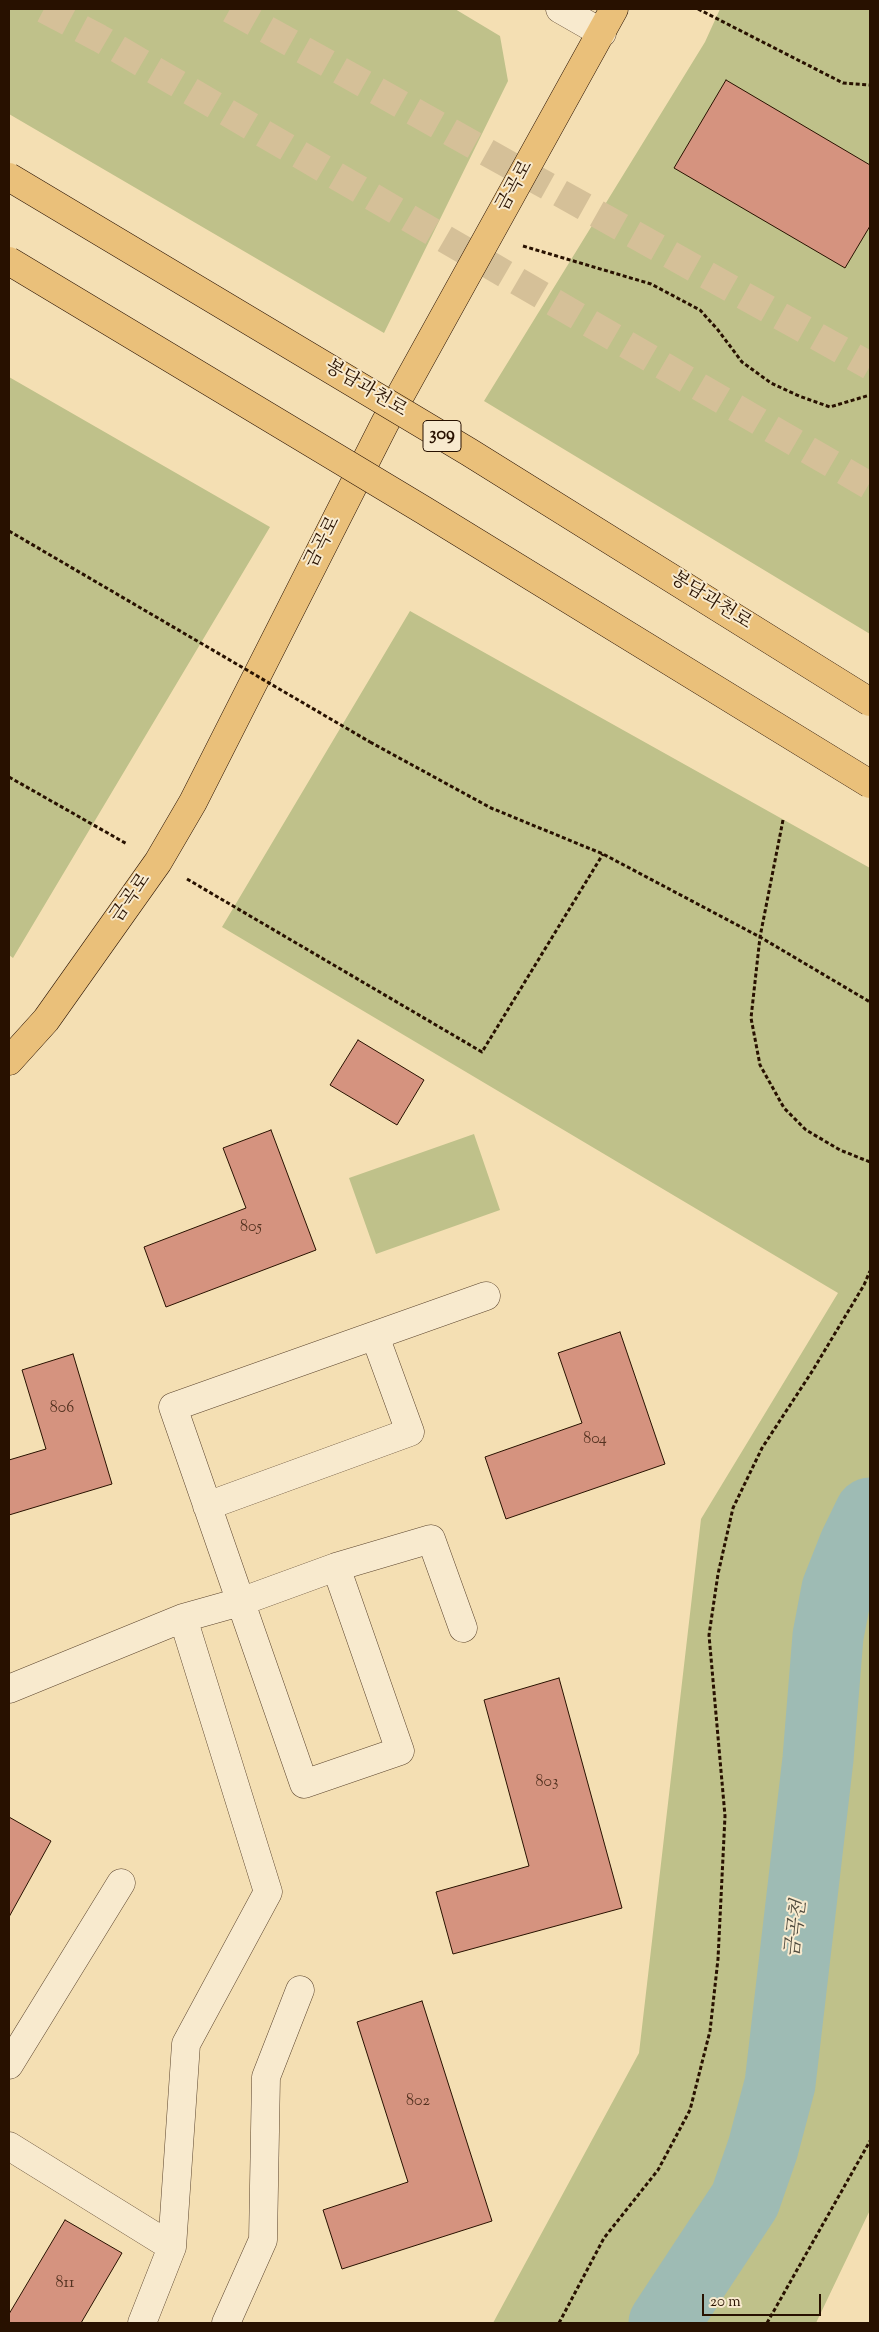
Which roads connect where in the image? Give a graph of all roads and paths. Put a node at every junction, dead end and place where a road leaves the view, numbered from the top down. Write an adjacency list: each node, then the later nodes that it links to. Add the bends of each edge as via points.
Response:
1 (560, 9): 4 (street)
2 (614, 9): 4 (main road, 금곡로)
3 (698, 9): 5 (path, via 843,83)
4 (602, 33): 7 (main road, 금곡로)
5 (870, 85)
6 (9, 177): 11 (main road, 봉담과천로 / 309, bridge, via 468,452)
7 (489, 236): 9 (path, via 650,284 700,310 742,362 771,383 799,396 830,408); 16 (main road, 금곡로, via 385,423 193,802)
8 (9, 261): 13 (main road, bridge)
9 (870, 395)
10 (9, 531): 15 (path, bridge, via 370,742 491,808)
11 (870, 702)
12 (9, 777): 16 (path)
13 (870, 784)
14 (783, 820): 17 (path)
15 (603, 854): 16 (path, via 482,1052); 17 (path)
16 (158, 862): 19 (main road, 금곡로, via 46,1020)
17 (760, 937): 18 (path); 20 (path, via 751,1018 760,1065 784,1108 806,1130 840,1150)
18 (870, 1002)
19 (9, 1061)
20 (870, 1162)
21 (870, 1271): 38 (path, via 813,1370 762,1448 733,1508 718,1574 709,1635 725,1816 719,1940 710,2031 690,2110 658,2170 604,2238)
22 (486, 1296): 23 (street)
23 (375, 1336): 24 (street, via 410,1432); 24 (street, via 173,1407)
24 (207, 1506): 26 (street)
25 (336, 1567): 26 (street); 26 (street, via 400,1751 304,1784); 28 (street, via 431,1539)
26 (240, 1602): 27 (street)
27 (183, 1618): 29 (street); 35 (street, via 268,1892 186,2044)
28 (463, 1628)
29 (9, 1689)
30 (121, 1883): 32 (street)
31 (300, 1990): 37 (street, via 266,2077 263,2240)
32 (9, 2064)
33 (870, 2141): 39 (path)
34 (9, 2146): 35 (street)
35 (172, 2247): 36 (street)
36 (142, 2323)
37 (226, 2323)
38 (560, 2323)
39 (767, 2323)

